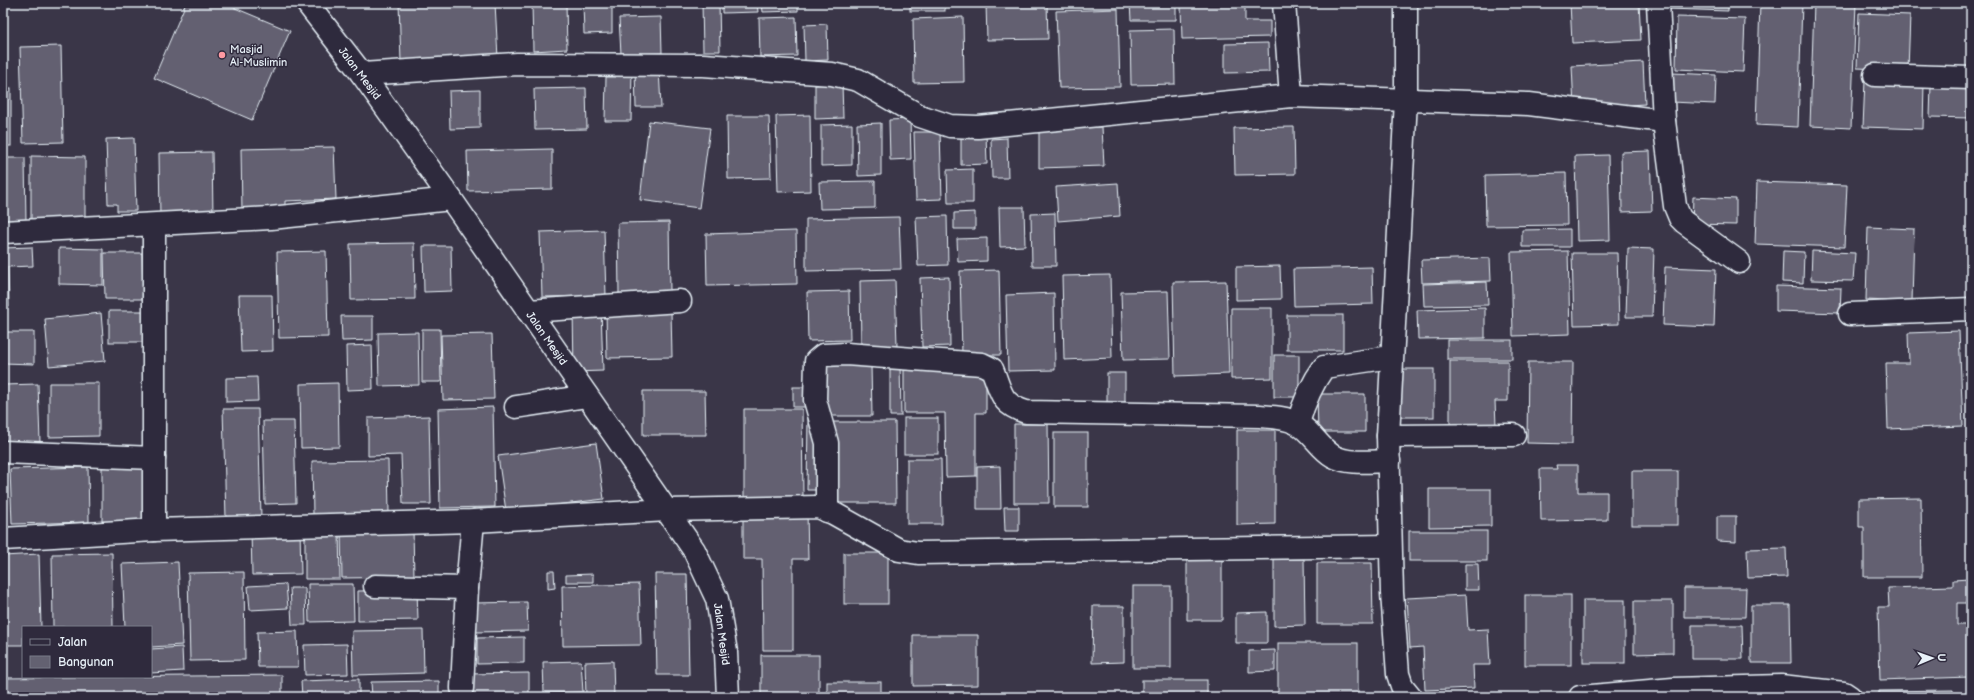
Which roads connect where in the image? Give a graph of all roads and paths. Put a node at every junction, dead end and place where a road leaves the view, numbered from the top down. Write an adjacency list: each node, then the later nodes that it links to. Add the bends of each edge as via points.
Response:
1 (307, 3): 5 (street, Jalan Mesjid)
2 (1284, 3): 8 (street)
3 (1406, 3): 9 (street)
4 (1658, 3): 10 (street)
5 (362, 74): 8 (street, via 525,64 703,65 832,74 858,80 920,116 950,126 978,127); 11 (street, Jalan Mesjid)
6 (1875, 75): 7 (street)
7 (1971, 78)
8 (1290, 96): 9 (street)
9 (1406, 100): 10 (street, via 1529,104); 19 (street)
10 (1664, 121): 14 (street, via 1671,182 1680,218)
11 (451, 199): 12 (street, via 271,218); 17 (street, Jalan Mesjid)
12 (154, 224): 13 (street); 26 (street)
13 (3, 232)
14 (1739, 262)
15 (680, 302): 17 (street)
16 (1971, 309): 18 (street)
17 (528, 311): 20 (street, Jalan Mesjid)
18 (1850, 314)
19 (1391, 357): 22 (street, via 1324,367 1304,399); 24 (street)
20 (587, 396): 21 (street); 28 (street, Jalan Mesjid)
21 (516, 407)
22 (1298, 423): 27 (street, via 1334,456 1352,461); 29 (street, via 1260,416 1026,412 1012,408 1006,401 992,369 982,364 846,354 822,355 816,361 815,400 827,443)
23 (1514, 435): 24 (street)
24 (1388, 436): 27 (street)
25 (3, 452): 26 (street)
26 (154, 458): 31 (street)
27 (1389, 461): 33 (street)
28 (668, 510): 29 (street, via 818,507); 30 (street); 38 (street, Jalan Mesjid, via 694,550 718,599 726,652)
29 (827, 511): 33 (street, via 894,547 918,553)
30 (473, 521): 31 (street); 35 (street)
31 (154, 530): 32 (street)
32 (3, 539)
33 (1390, 546): 39 (street, via 1398,674 1402,686)
34 (375, 586): 35 (street)
35 (467, 588): 36 (street)
36 (462, 688)
37 (1673, 693): 40 (street); 41 (street, via 1782,686 1844,694)
38 (728, 697)
39 (1411, 697)
40 (1580, 697)
41 (1850, 697)

